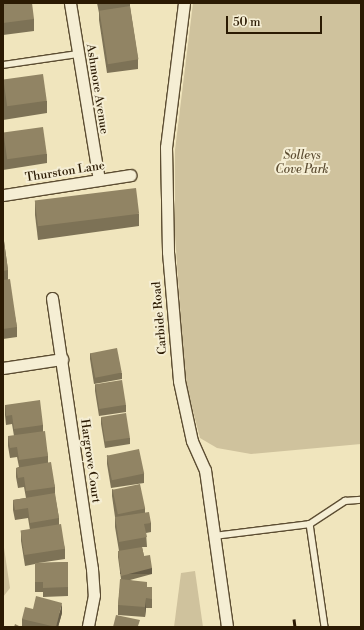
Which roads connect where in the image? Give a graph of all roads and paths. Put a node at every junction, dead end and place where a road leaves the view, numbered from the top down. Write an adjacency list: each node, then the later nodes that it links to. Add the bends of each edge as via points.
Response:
1 (70, 3): 3 (street, Ashmore Avenue)
2 (184, 3): 13 (street, Carbide Road, via 166,147 168,252 181,396 192,441 205,470)
3 (78, 54): 4 (lane); 6 (street, Ashmore Avenue)
4 (3, 65)
5 (130, 175): 6 (street, Thurston Lane)
6 (99, 180): 7 (street, Thurston Lane)
7 (3, 195)
8 (52, 298): 9 (street, Hargrove Court)
9 (62, 359): 10 (street); 14 (street, Hargrove Court, via 92,569 94,595)
10 (3, 368)
11 (361, 500): 12 (lane, via 345,501)
12 (310, 524): 13 (lane); 16 (lane)
13 (214, 536): 15 (street, Carbide Road)
14 (88, 627)
15 (227, 627)
16 (325, 627)

